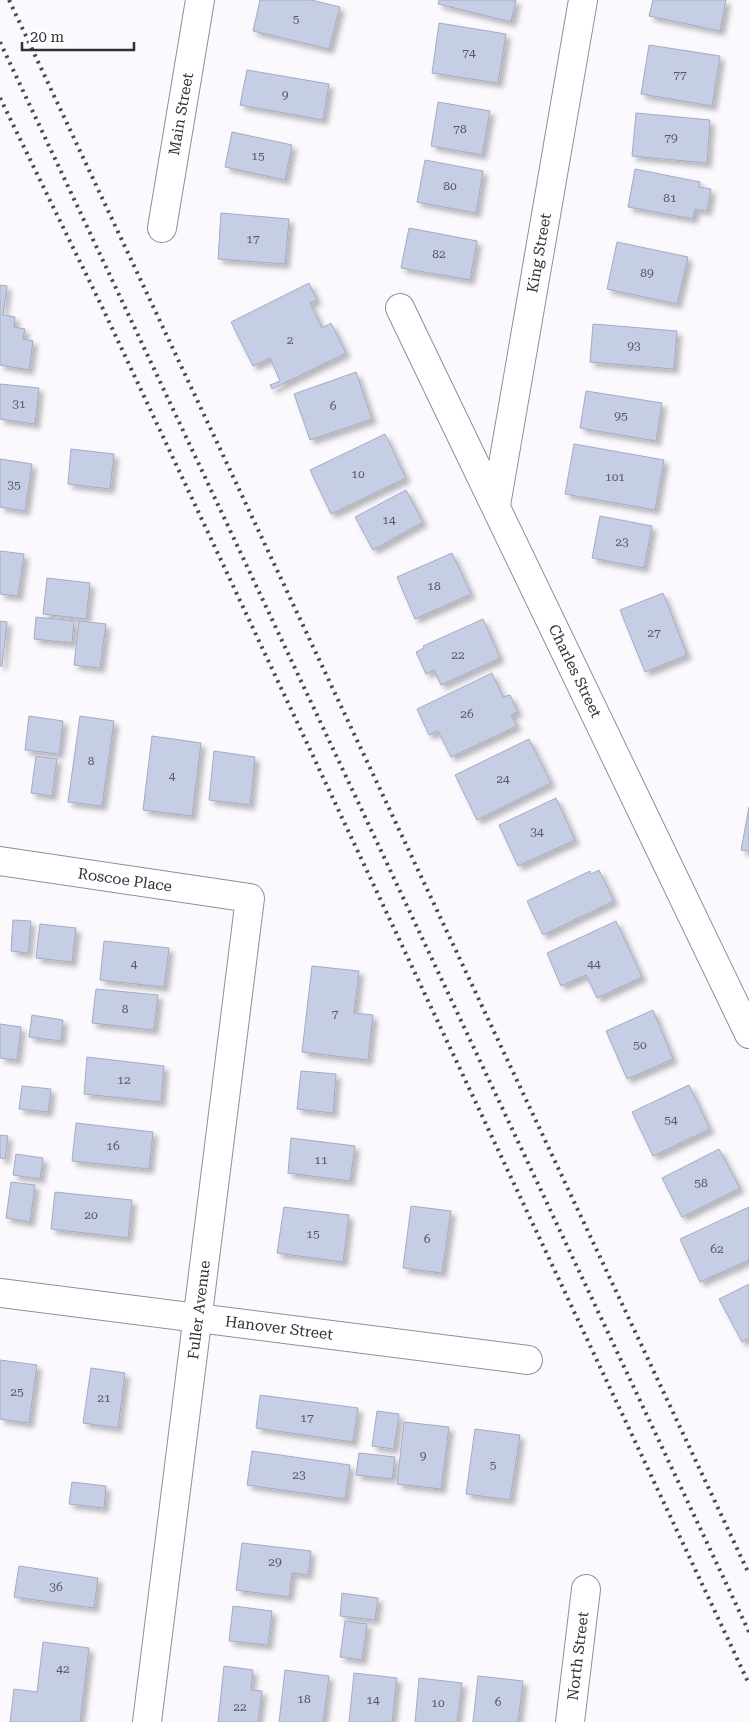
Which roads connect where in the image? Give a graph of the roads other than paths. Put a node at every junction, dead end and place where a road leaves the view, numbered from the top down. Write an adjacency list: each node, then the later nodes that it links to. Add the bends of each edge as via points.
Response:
1 (200, 0): 3 (street, Main Street)
2 (583, 0): 5 (street, King Street)
3 (162, 228)
4 (400, 308): 5 (street, Charles Street)
5 (496, 505): 8 (street, Charles Street)
6 (0, 861): 7 (street, Roscoe Place)
7 (250, 898): 10 (street, Fuller Avenue)
8 (749, 1034)
9 (0, 1293): 10 (street, Hanover Street)
10 (198, 1318): 11 (street, Hanover Street); 13 (street, Fuller Avenue)
11 (528, 1360)
12 (586, 1590): 14 (street, North Street)
13 (147, 1722)
14 (570, 1722)

